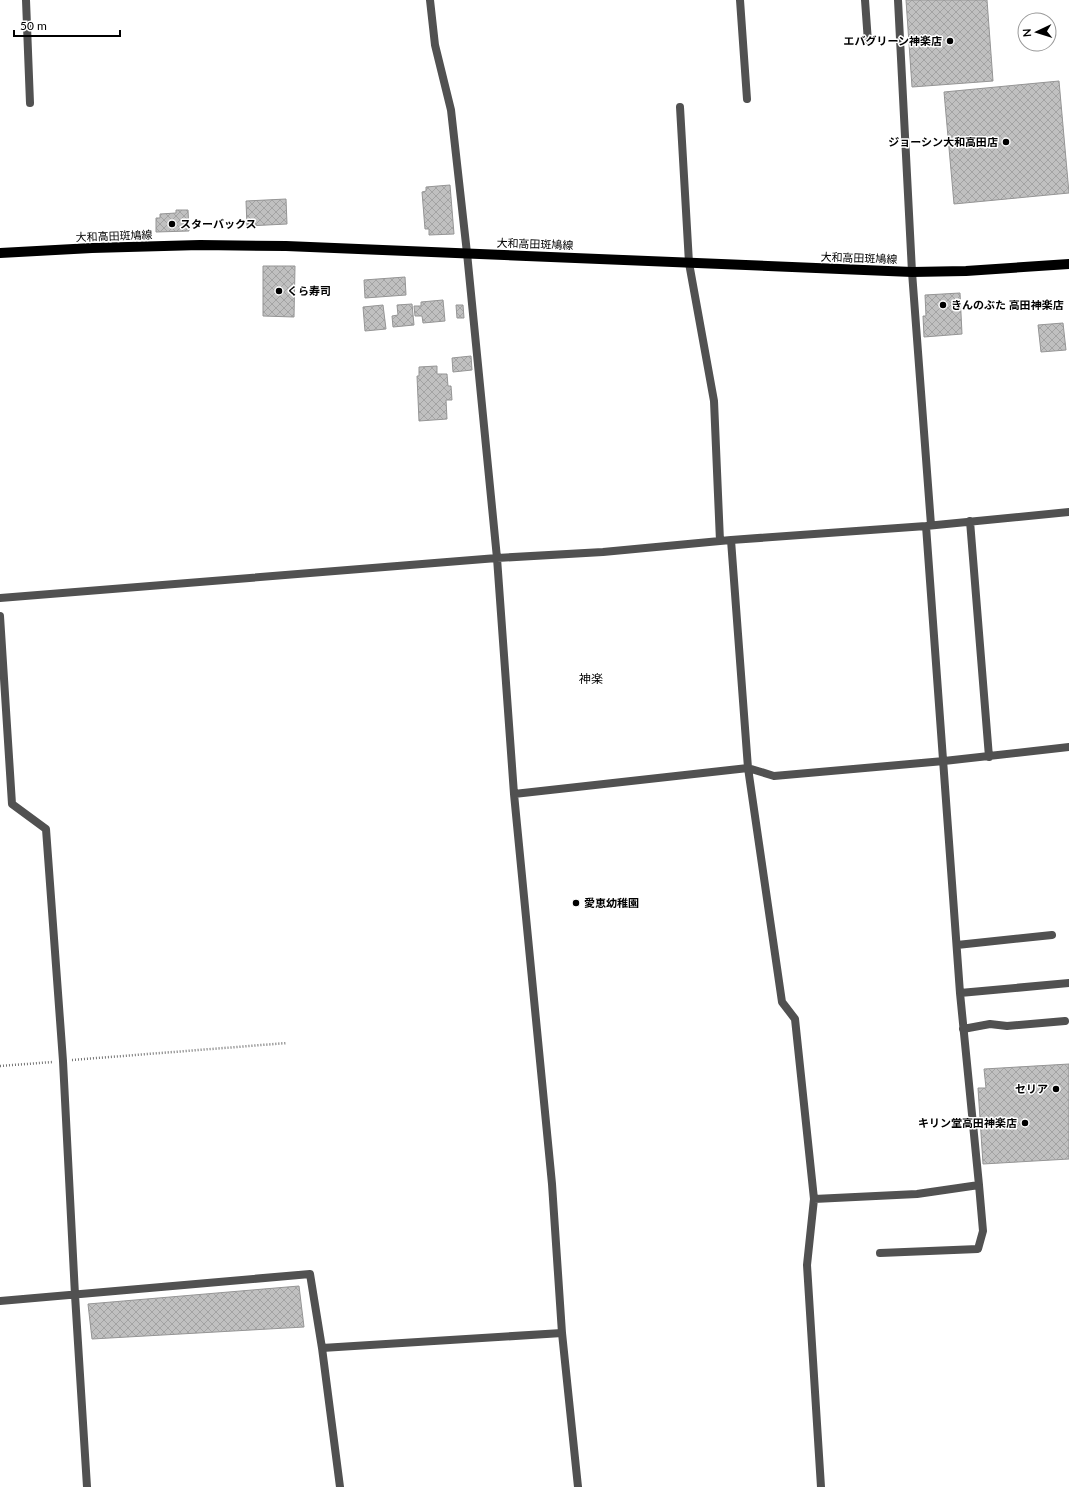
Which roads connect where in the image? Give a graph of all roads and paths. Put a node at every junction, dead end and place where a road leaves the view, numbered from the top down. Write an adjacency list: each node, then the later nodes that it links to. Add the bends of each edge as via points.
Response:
1 (26, 0): 8 (street)
2 (430, 0): 11 (street, via 435,45 453,122)
3 (740, 0): 7 (street)
4 (865, 0): 6 (street)
5 (898, 0): 14 (street)
6 (868, 42)
7 (747, 99)
8 (30, 103)
9 (680, 107): 12 (street)
10 (0, 253): 11 (main road, 大和高田斑鳩線, via 200,245)
11 (467, 253): 12 (main road, 大和高田斑鳩線); 20 (street)
12 (689, 263): 14 (main road, 大和高田斑鳩線); 19 (street, via 714,401)
13 (1069, 264): 14 (main road, 大和高田斑鳩線)
14 (912, 272): 17 (street)
15 (1069, 512): 16 (street)
16 (970, 521): 17 (street); 24 (street)
17 (928, 526): 18 (street); 25 (street)
18 (731, 540): 19 (street); 26 (street)
19 (720, 541): 20 (street, via 603,552)
20 (497, 558): 21 (street); 27 (street)
21 (0, 598)
22 (0, 616): 35 (street, via 12,804 46,829)
23 (1069, 747): 24 (street)
24 (989, 757): 25 (street)
25 (944, 761): 26 (street, via 774,776); 29 (street)
26 (748, 768): 27 (street); 38 (street, via 782,1002 795,1019)
27 (514, 794): 42 (street, via 552,1184)
28 (1052, 935): 29 (street)
29 (956, 945): 31 (street)
30 (1069, 983): 31 (street)
31 (960, 993): 33 (street)
32 (1065, 1021): 33 (street, via 1007,1026 990,1024)
33 (963, 1029): 37 (street)
34 (287, 1043): 35 (path)
35 (63, 1061): 36 (path); 40 (street)
36 (0, 1066)
37 (979, 1185): 38 (street, via 917,1194); 39 (street, via 983,1231 978,1249)
38 (814, 1200): 47 (street, via 807,1265)
39 (880, 1253)
40 (75, 1295): 41 (street); 43 (street, via 310,1274); 44 (street)
41 (0, 1301)
42 (562, 1333): 43 (street); 46 (street)
43 (322, 1348): 45 (street)
44 (87, 1487)
45 (340, 1487)
46 (578, 1487)
47 (821, 1487)

